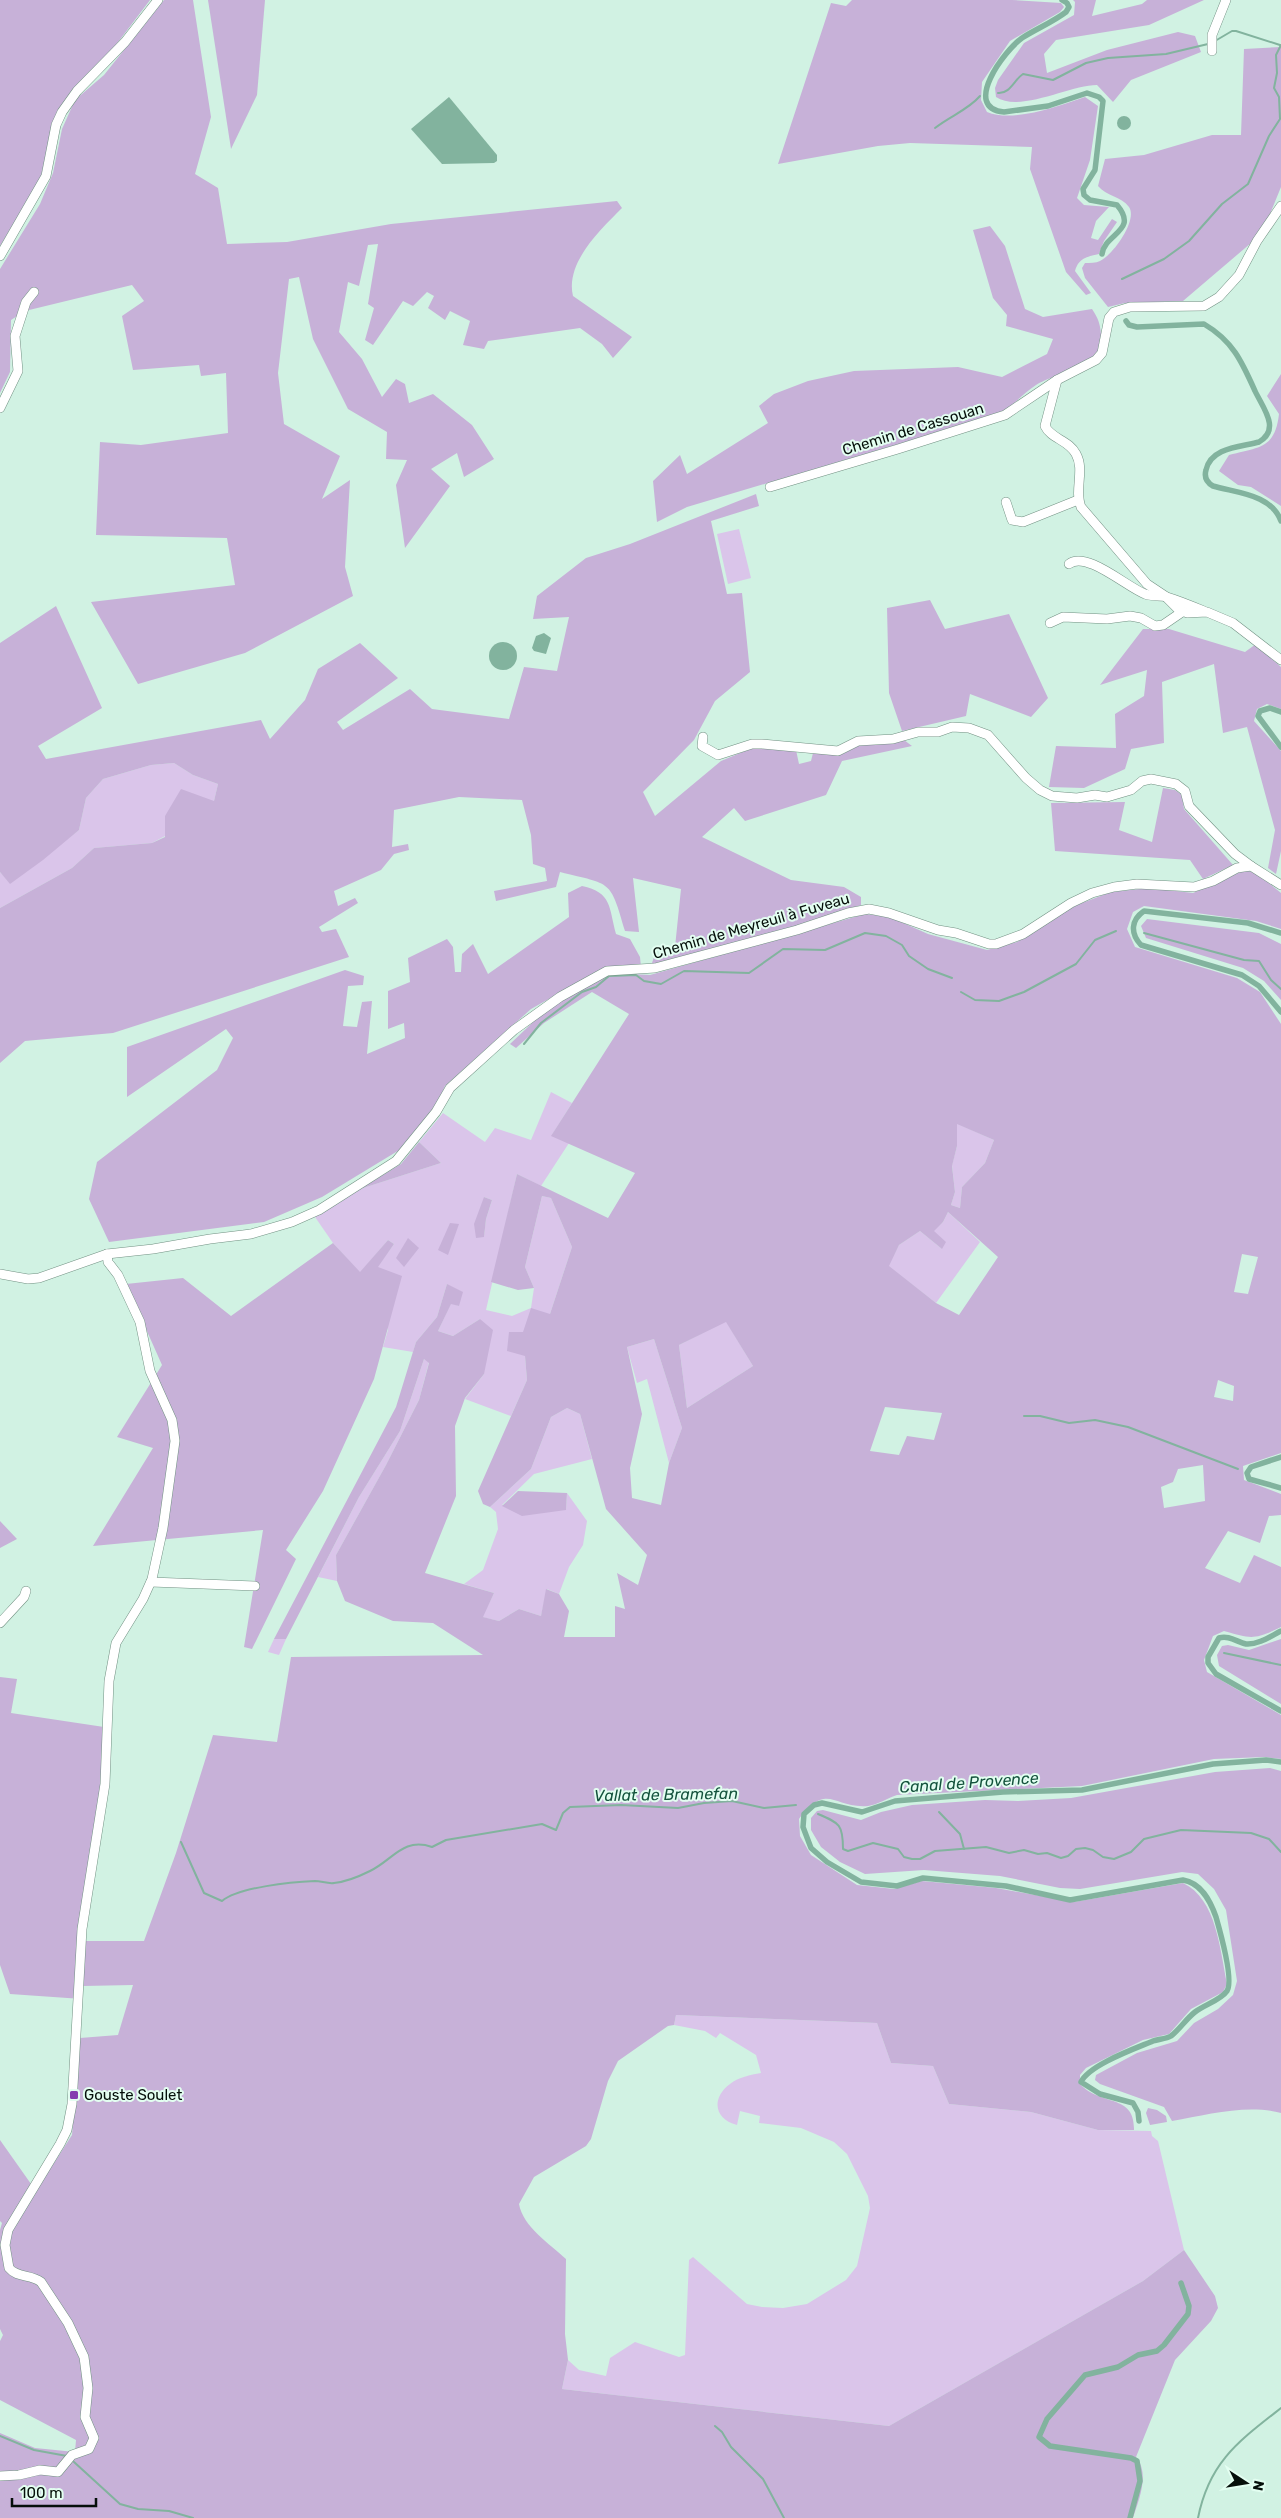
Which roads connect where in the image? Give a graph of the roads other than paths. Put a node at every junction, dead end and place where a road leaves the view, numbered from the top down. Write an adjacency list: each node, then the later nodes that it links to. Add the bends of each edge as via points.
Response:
1 (158, 0): 5 (street, via 62,112 46,176)
2 (1226, 0): 3 (street, via 1214,29)
3 (1212, 51)
4 (1281, 206): 7 (street, Chemin de Cassouan, via 1257,240 1239,275 1219,297 1204,306 1119,309 1109,318 1102,353 1096,360)
5 (0, 256)
6 (34, 292): 8 (street, via 26,302 15,336 18,372)
7 (1057, 380): 9 (street, Chemin de Cassouan, via 1005,415); 10 (street, via 1045,426 1047,431 1068,443 1076,452 1080,462)
8 (0, 408)
9 (770, 487)
10 (1078, 500): 11 (street, via 1023,522 1012,520); 13 (street, via 1147,584)
11 (1006, 502)
12 (1069, 564): 13 (street, via 1082,561 1115,575 1147,595)
13 (1166, 596): 14 (street); 15 (street)
14 (1182, 612): 15 (street); 16 (street, via 1155,626 1130,616 1107,619 1063,617)
15 (1207, 612): 17 (street, via 1233,623)
16 (1050, 624)
17 (1281, 660)
18 (703, 737): 19 (street, via 704,750 718,755 752,744 838,751 858,741 893,739 952,727 969,728 988,735 1026,778 1052,796 1077,798 1095,794 1107,797 1131,790 1142,781 1151,779 1176,784 1185,791 1189,806 1235,854)
19 (1251, 866): 20 (street); 21 (street, Chemin de Meyreuil à Fuveau, via 1237,868 1194,887 1137,884 1092,893 1023,934 996,944 869,910 848,913 655,968 607,971 537,1012 514,1030 456,1081 436,1112 396,1161 325,1206 292,1222 251,1234)
20 (1281, 885)
21 (107, 1254): 22 (street, Chemin de Meyreuil à Fuveau, via 39,1278); 23 (street, via 108,1262 137,1313 150,1371 174,1430 173,1461)
22 (0, 1274)
23 (152, 1582): 24 (street); 27 (street, via 116,1643 109,1681 105,1784 82,1929 72,2104 67,2130 13,2221 5,2245 9,2268 15,2274 35,2277 40,2282 68,2323 84,2357 88,2388 85,2418 94,2438 89,2449 72,2455 58,2472 40,2470)
24 (255, 1586)
25 (26, 1591): 26 (street)
26 (0, 1623)
27 (0, 2476)

